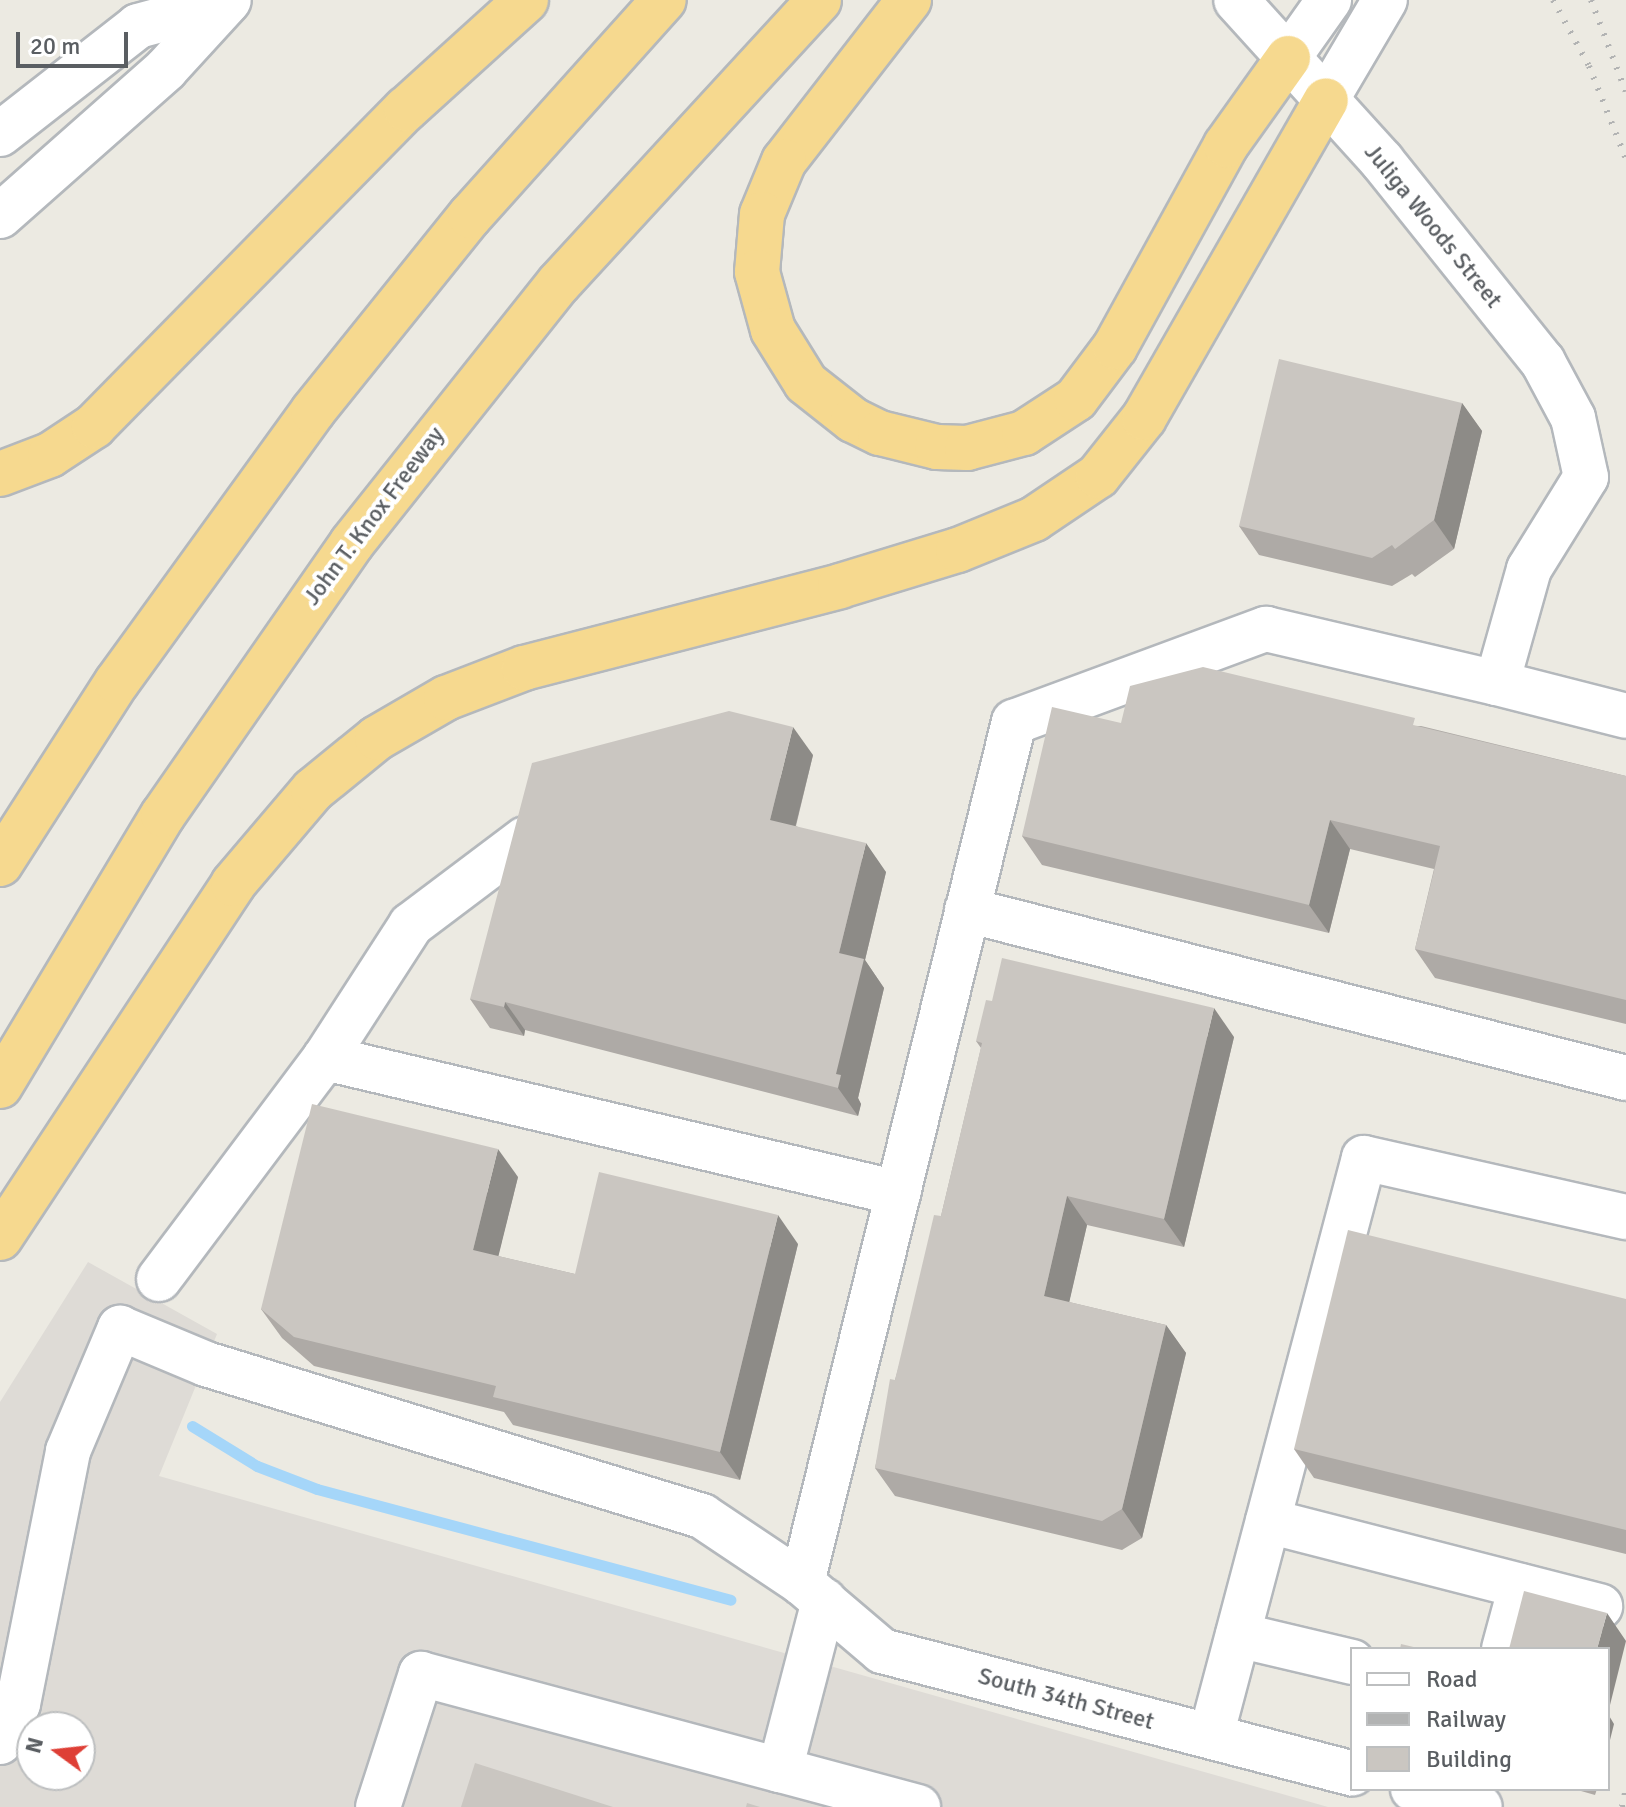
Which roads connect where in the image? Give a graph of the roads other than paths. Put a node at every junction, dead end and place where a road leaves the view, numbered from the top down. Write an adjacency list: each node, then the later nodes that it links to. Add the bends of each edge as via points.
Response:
1 (526, 0): 13 (highway, via 406,109)
2 (664, 0): 19 (highway, via 470,216 313,411 124,670)
3 (819, 0): 23 (highway, John T. Knox Freeway, via 559,283 352,543 163,815)
4 (909, 0): 9 (highway, via 784,161 762,214 757,272 773,330 806,383 853,420 880,433 937,447 967,448 1010,438 1050,420 1076,399 1115,347 1226,145)
5 (1236, 0): 9 (street, Juliga Woods Street)
6 (1329, 0): 9 (street)
7 (1385, 0): 10 (street)
8 (228, 1): 11 (street, via 138,26); 12 (street, via 166,69)
9 (1288, 58): 10 (street, Juliga Woods Street)
10 (1326, 100): 16 (street, Juliga Woods Street, via 1543,362 1573,418 1586,477 1529,569); 26 (highway, via 1144,418 1098,476 1044,514 958,550 524,668 446,698 377,738 313,790 233,884)
11 (0, 134)
12 (0, 216)
13 (169, 346): 14 (highway, via 62,419); 15 (highway, via 79,437)
14 (0, 443)
15 (0, 474)
16 (1497, 683): 17 (street); 20 (street, via 1266,629 1014,722)
17 (1626, 716)
18 (525, 839): 21 (street, via 411,925)
19 (0, 864)
20 (967, 910): 22 (street); 24 (street)
21 (325, 1058): 24 (street); 27 (street)
22 (1626, 1078)
23 (0, 1086)
24 (898, 1193): 30 (street)
25 (1626, 1217): 28 (street, via 1364,1158)
26 (0, 1238)
27 (159, 1279)
28 (1268, 1521): 29 (street); 32 (street)
29 (1521, 1586): 31 (street); 33 (street)
30 (813, 1592): 35 (street, South 34th Street, via 882,1651); 36 (street, South 34th Street, via 702,1516 206,1364 120,1328 68,1451 18,1704); 37 (street)
31 (1600, 1606)
32 (1238, 1635): 34 (street); 35 (street)
33 (1505, 1647)
34 (1350, 1662)
35 (1211, 1736): 38 (street, South 34th Street)
36 (0, 1742)
37 (780, 1770): 40 (street, via 421,1674); 41 (street)
38 (1350, 1772)
39 (1420, 1791): 42 (street)
40 (378, 1807)
41 (918, 1807)
42 (1480, 1807)

